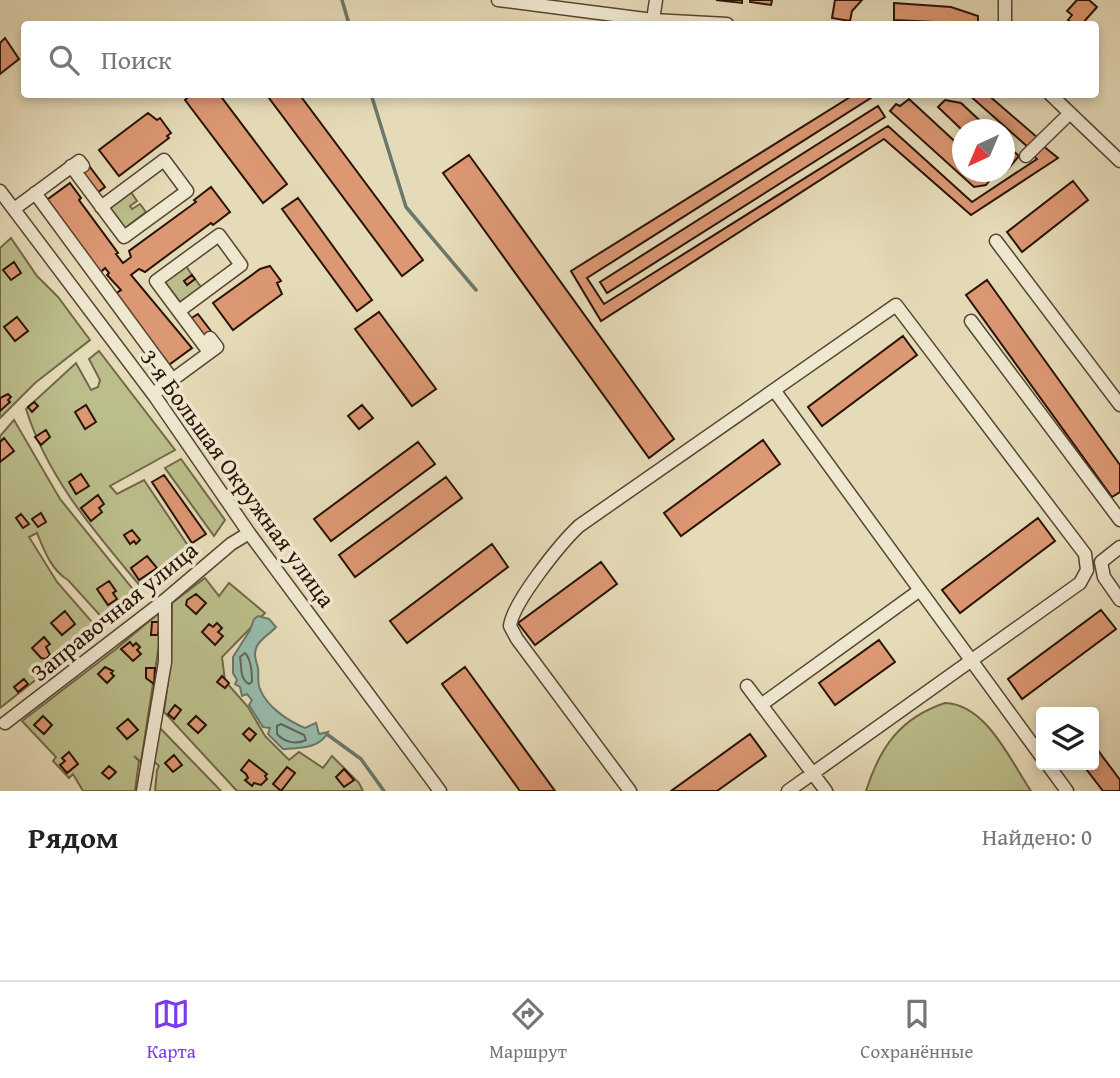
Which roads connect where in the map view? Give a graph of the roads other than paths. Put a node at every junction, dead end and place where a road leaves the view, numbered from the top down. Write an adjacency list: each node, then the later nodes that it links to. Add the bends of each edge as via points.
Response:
1 (498, 0): 4 (street)
2 (656, 0): 4 (street)
3 (1005, 0): 6 (street)
4 (653, 20): 5 (street)
5 (672, 21)
6 (1005, 21)
7 (1054, 98): 8 (street)
8 (1070, 113): 9 (street); 10 (street)
9 (1026, 156)
10 (1120, 161)
11 (0, 191): 14 (street, 3-я Большая Окружная улица)
12 (35, 193): 13 (street, via 77,166); 14 (street); 20 (street)
13 (101, 206): 13 (street, via 124,237 187,191 164,160)
14 (14, 209): 22 (street, 3-я Большая Окружная улица)
15 (996, 241): 23 (street)
16 (179, 312): 16 (street, via 156,281 219,235 241,265); 19 (street)
17 (971, 321): 24 (street)
18 (210, 338): 19 (street, via 216,347)
19 (209, 352): 20 (street)
20 (172, 379): 22 (street)
21 (774, 390): 27 (street); 30 (street, via 896,305 1085,554 1087,570 1080,583); 39 (street, via 579,526 511,617 517,639)
22 (153, 394): 25 (street, 3-я Большая Окружная улица)
23 (1120, 405)
24 (1120, 520)
25 (249, 533): 28 (street, Заправочная улица); 38 (street, 3-я Большая Окружная улица)
26 (1120, 547): 29 (street, via 1101,562 1101,569)
27 (920, 590): 30 (street); 32 (street)
28 (165, 600): 33 (street, Заправочная улица); 37 (street, via 164,662)
29 (1120, 600)
30 (971, 660): 34 (street); 36 (street)
31 (747, 686): 32 (street)
32 (761, 705): 36 (street)
33 (5, 723)
34 (1036, 749)
35 (1052, 770): 42 (street)
36 (813, 773): 40 (street); 41 (street)
37 (143, 791)
38 (440, 791)
39 (630, 791)
40 (788, 791)
41 (826, 791)
42 (1067, 791)

